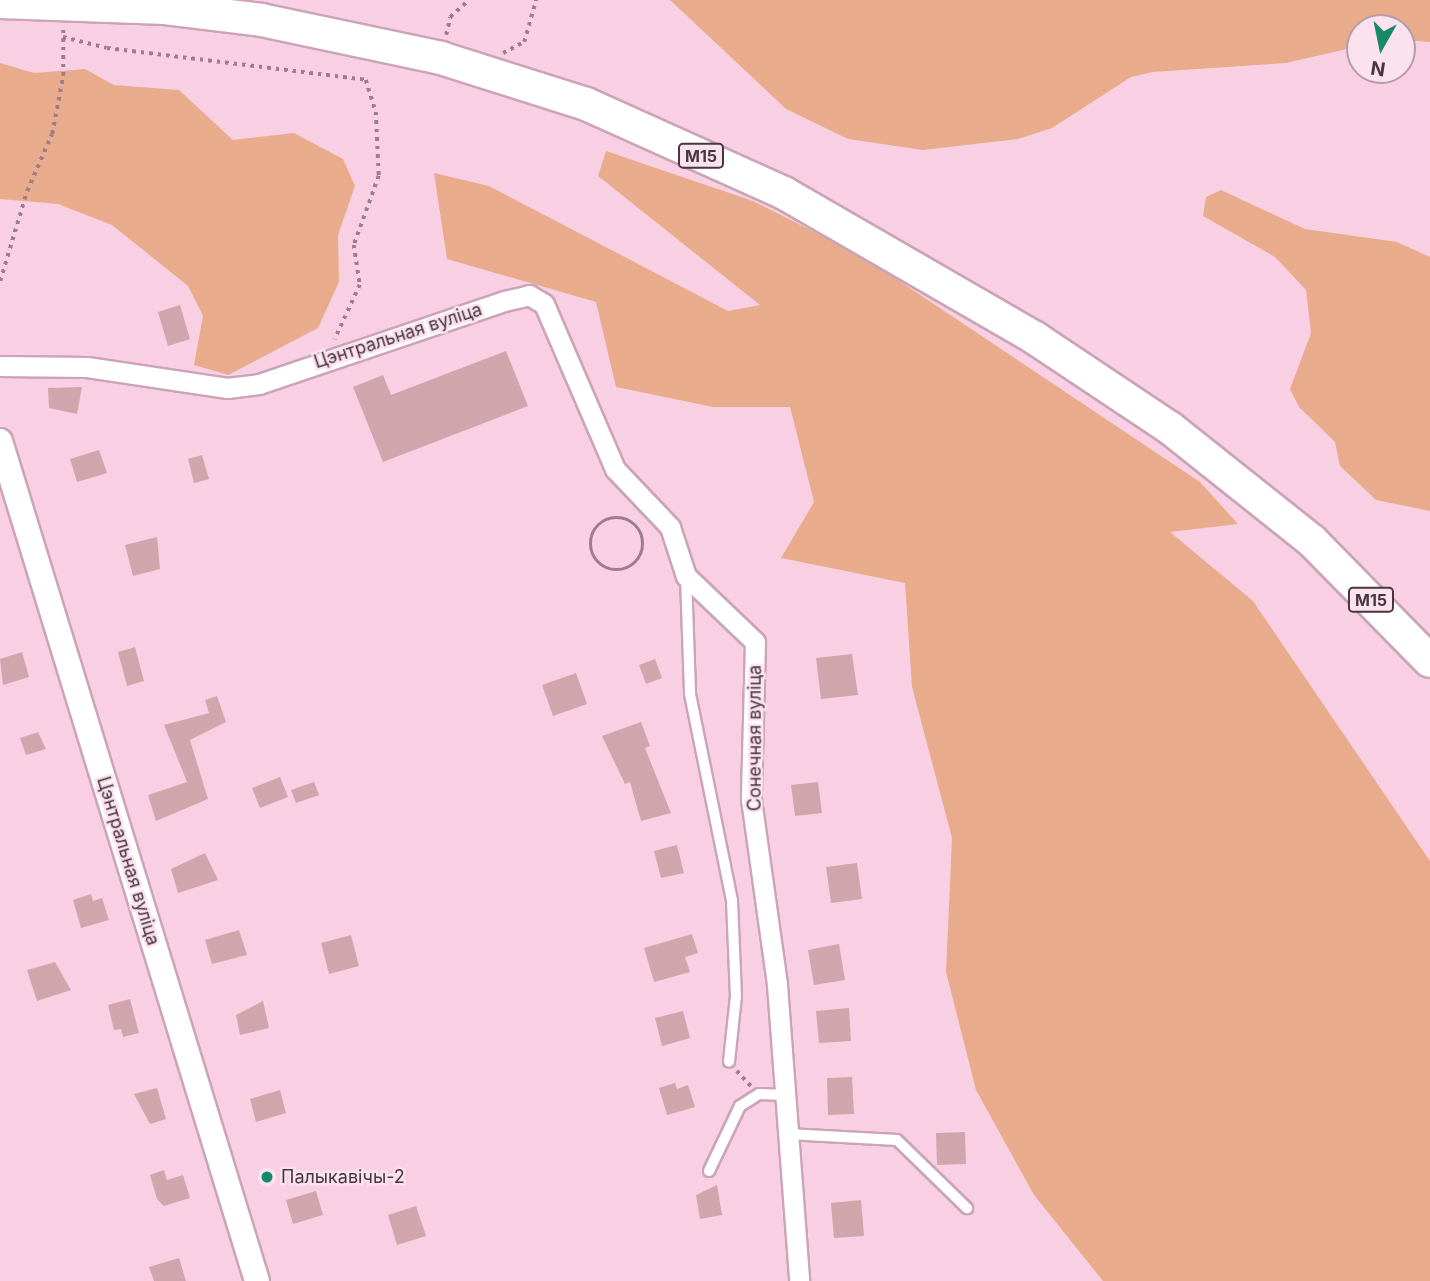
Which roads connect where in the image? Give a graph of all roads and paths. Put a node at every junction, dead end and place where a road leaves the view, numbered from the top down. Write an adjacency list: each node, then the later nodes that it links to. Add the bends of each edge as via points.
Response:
1 (469, 0): 6 (path, via 450,18)
2 (536, 0): 7 (path, via 524,42)
3 (0, 2): 4 (highway, М15)
4 (63, 3): 5 (path); 6 (highway, М15, via 261,20)
5 (63, 37): 8 (path, via 52,134 27,191); 10 (path, via 107,48 366,80 376,112 379,176 354,245 360,285)
6 (441, 58): 7 (highway, М15)
7 (474, 67): 15 (highway, М15, via 586,104 785,193 1035,338 1170,428 1312,541)
8 (0, 281)
9 (544, 304): 10 (street, Цэнтральная вуліца, via 529,295); 14 (street, Сонечная вуліца, via 615,470 670,527)
10 (326, 356): 11 (street, Цэнтральная вуліца, via 272,379 227,388 87,367)
11 (0, 366)
12 (0, 441): 22 (street, Цэнтральная вуліца)
13 (604, 521): 13 (path, via 593,534 595,557 616,570 631,566 644,545 640,530 627,519)
14 (686, 576): 16 (lane, via 690,694 732,901 736,996); 18 (street, Сонечная вуліца, via 755,642 751,799)
15 (1430, 660)
16 (729, 1062): 17 (path)
17 (759, 1094): 18 (lane); 20 (lane, via 740,1106)
18 (787, 1095): 19 (street, Сонечная вуліца)
19 (788, 1135): 21 (lane, via 897,1140); 23 (street, Сонечная вуліца)
20 (709, 1171)
21 (967, 1208)
22 (257, 1281)
23 (799, 1281)

